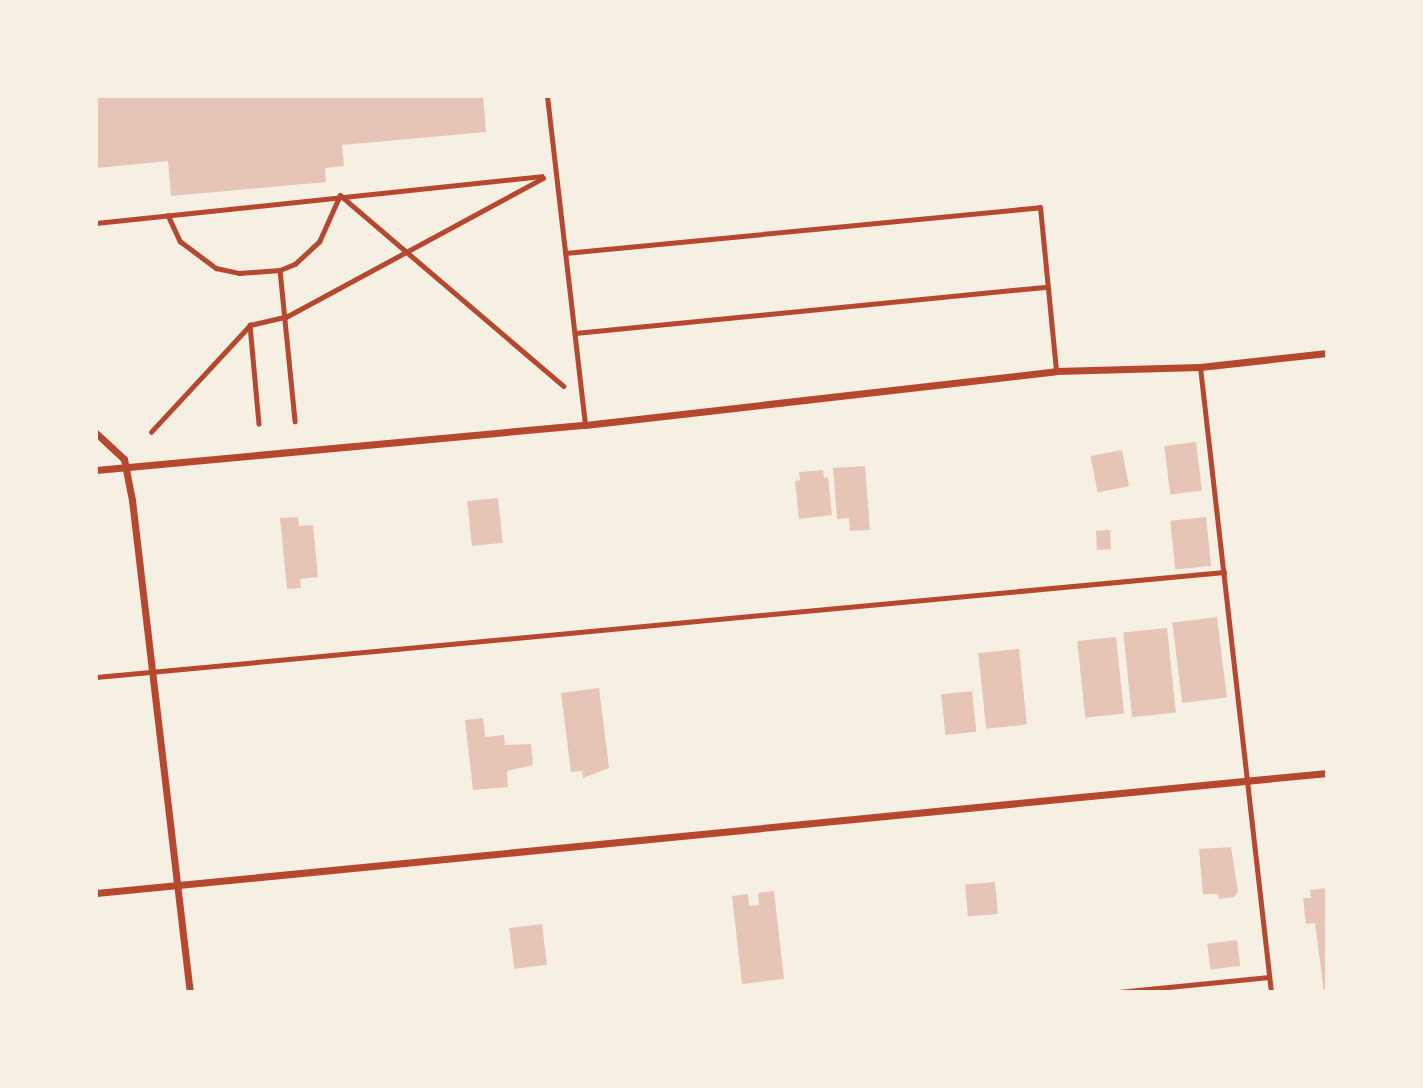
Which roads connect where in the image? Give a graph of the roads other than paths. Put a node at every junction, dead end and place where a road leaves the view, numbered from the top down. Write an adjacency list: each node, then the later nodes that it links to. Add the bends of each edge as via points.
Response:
1 (547, 96): 2 (lane)
2 (565, 253): 3 (lane, via 1040,207); 4 (lane)
3 (1048, 287): 4 (lane); 7 (lane)
4 (575, 333): 8 (lane)
5 (1327, 353): 6 (street)
6 (1200, 367): 7 (street); 12 (lane)
7 (1056, 370): 8 (street)
8 (585, 425): 10 (street)
9 (96, 433): 10 (street, via 124,459)
10 (126, 467): 11 (street); 13 (street)
11 (96, 470)
12 (1224, 572): 13 (lane); 16 (lane)
13 (153, 671): 14 (lane); 17 (street)
14 (96, 677)
15 (1327, 773): 16 (street)
16 (1246, 782): 17 (street); 19 (lane)
17 (179, 885): 18 (street); 20 (street)
18 (96, 893)
19 (1269, 977): 21 (lane); 22 (lane)
20 (190, 992)
21 (1118, 992)
22 (1271, 992)

